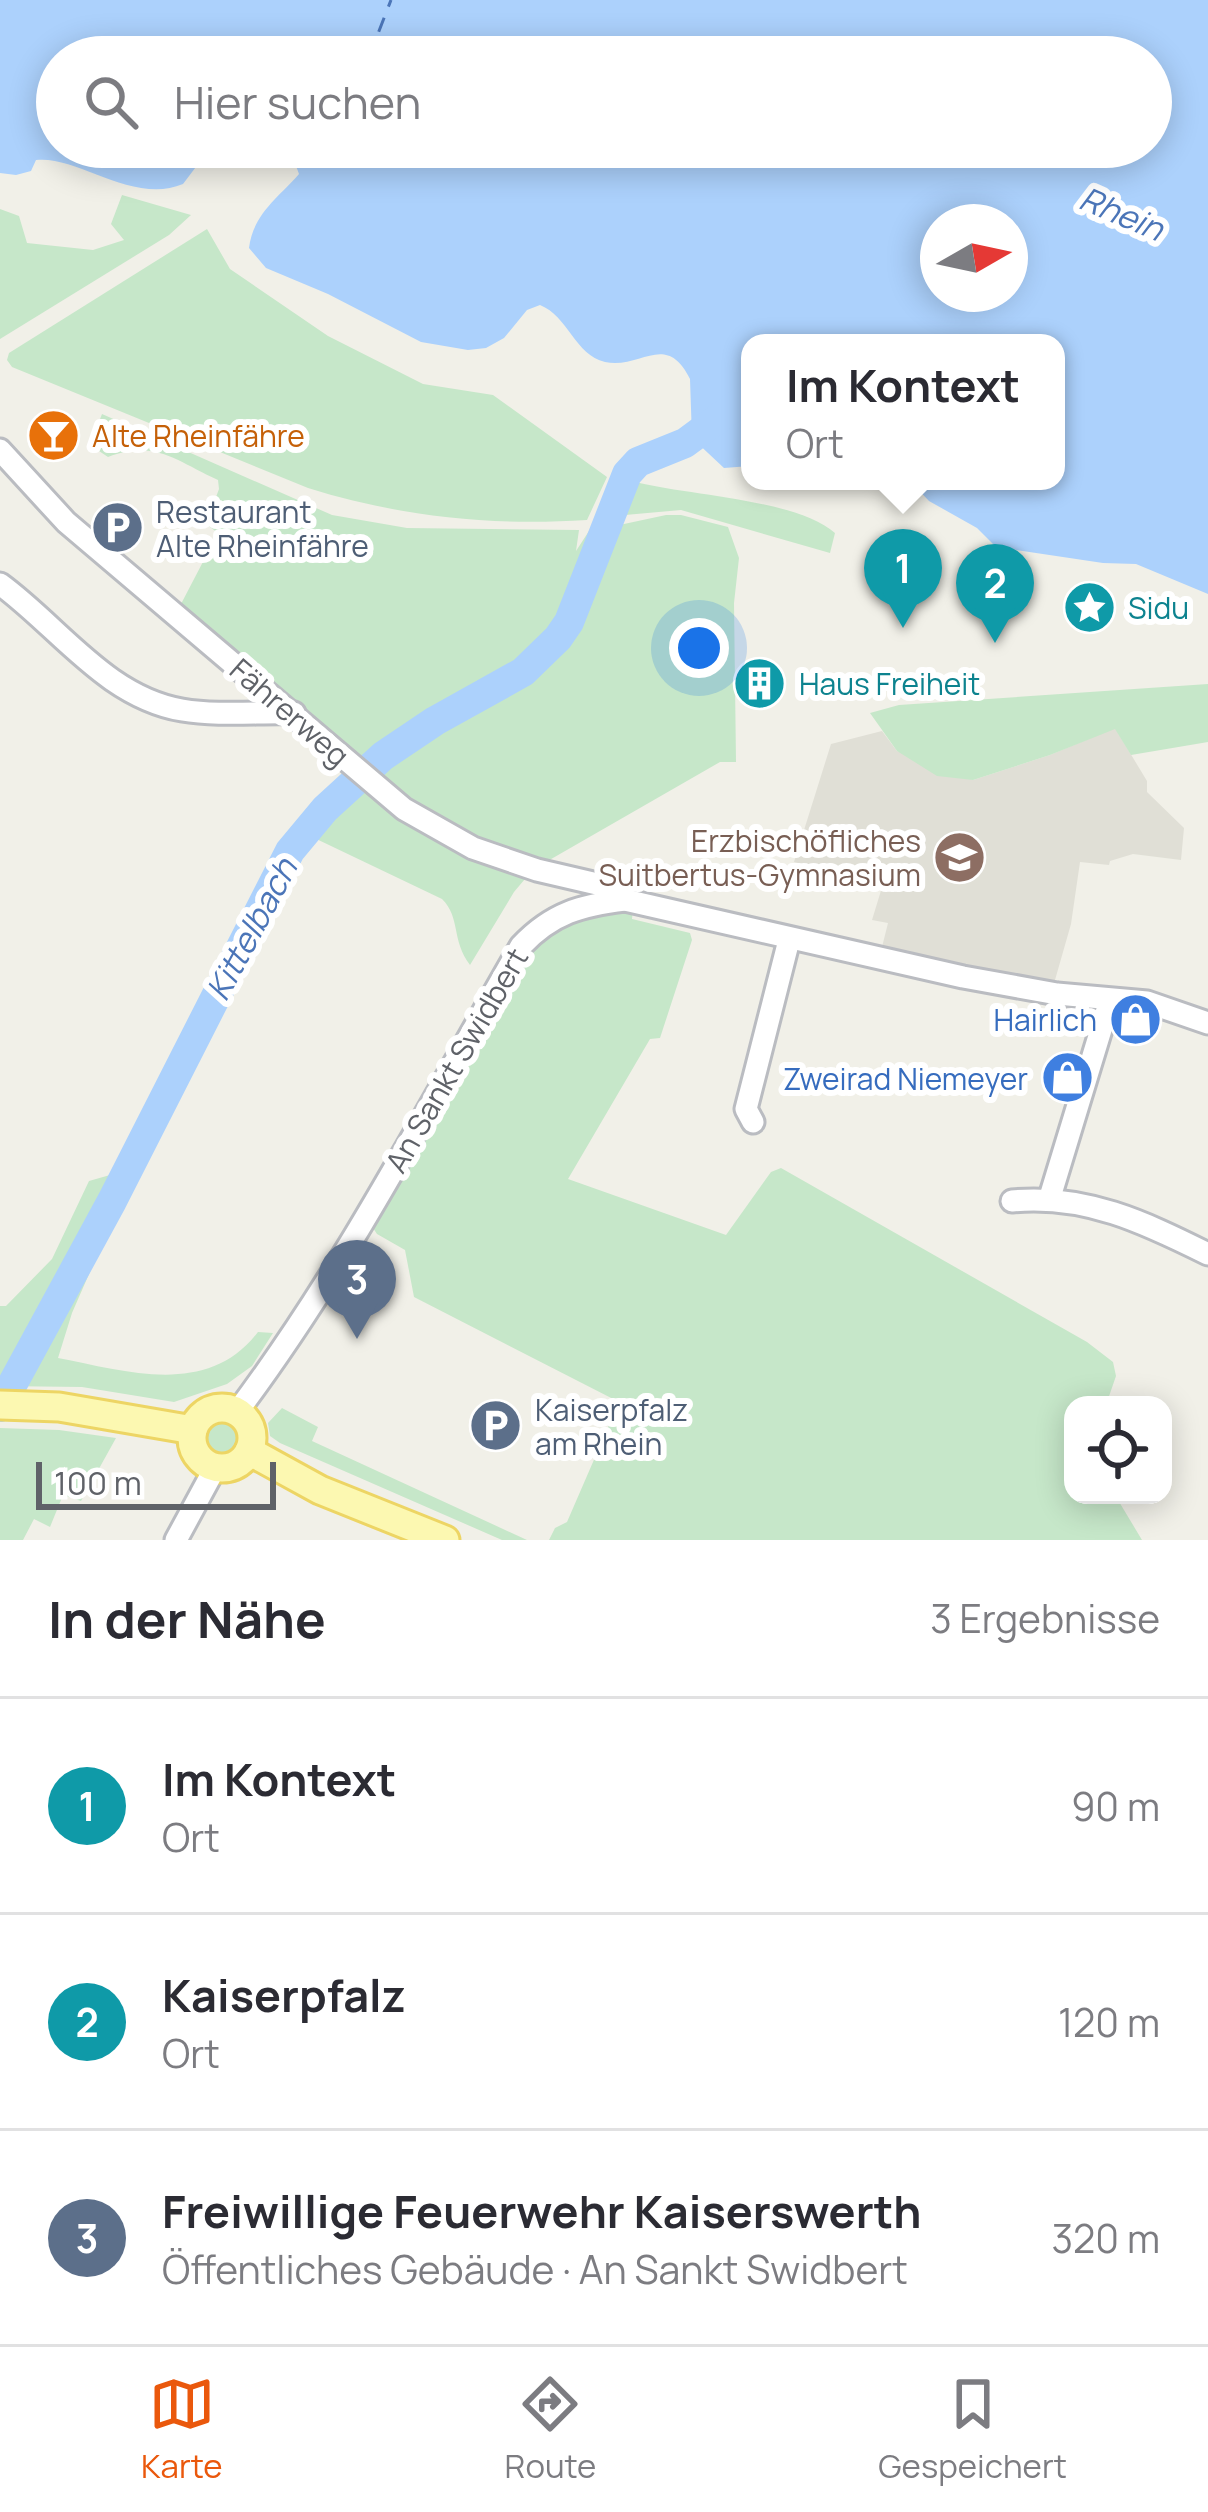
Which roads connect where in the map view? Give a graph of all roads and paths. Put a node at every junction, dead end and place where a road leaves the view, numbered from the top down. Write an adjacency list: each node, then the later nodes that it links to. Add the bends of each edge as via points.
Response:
1 (0, 450): 3 (street, Fährerweg, via 66,522)
2 (0, 584): 3 (street, via 90,664 160,704)
3 (294, 713): 4 (street, Fährerweg, via 434,829 537,870 610,887)
4 (625, 901): 5 (street, An Sankt Swidbert); 13 (street, An Sankt Swidbert, via 555,916 521,946 321,1290)
5 (789, 940): 6 (street, An Sankt Swidbert); 8 (street, via 746,1109)
6 (1110, 1000): 7 (street, An Sankt Swidbert, via 1147,1002); 9 (street)
7 (1208, 1023)
8 (753, 1122)
9 (1051, 1197): 10 (street); 11 (street, via 1141,1221)
10 (1012, 1201)
11 (1208, 1254)
12 (0, 1406): 14 (main road)
13 (237, 1412): 14 (main road, via 206,1412); 15 (main road, via 250,1428)
14 (193, 1430): 16 (main road, via 196,1452)
15 (249, 1451): 16 (main road, via 236,1465); 18 (main road, via 363,1510)
16 (215, 1468): 17 (street)
17 (176, 1540)
18 (445, 1540)

